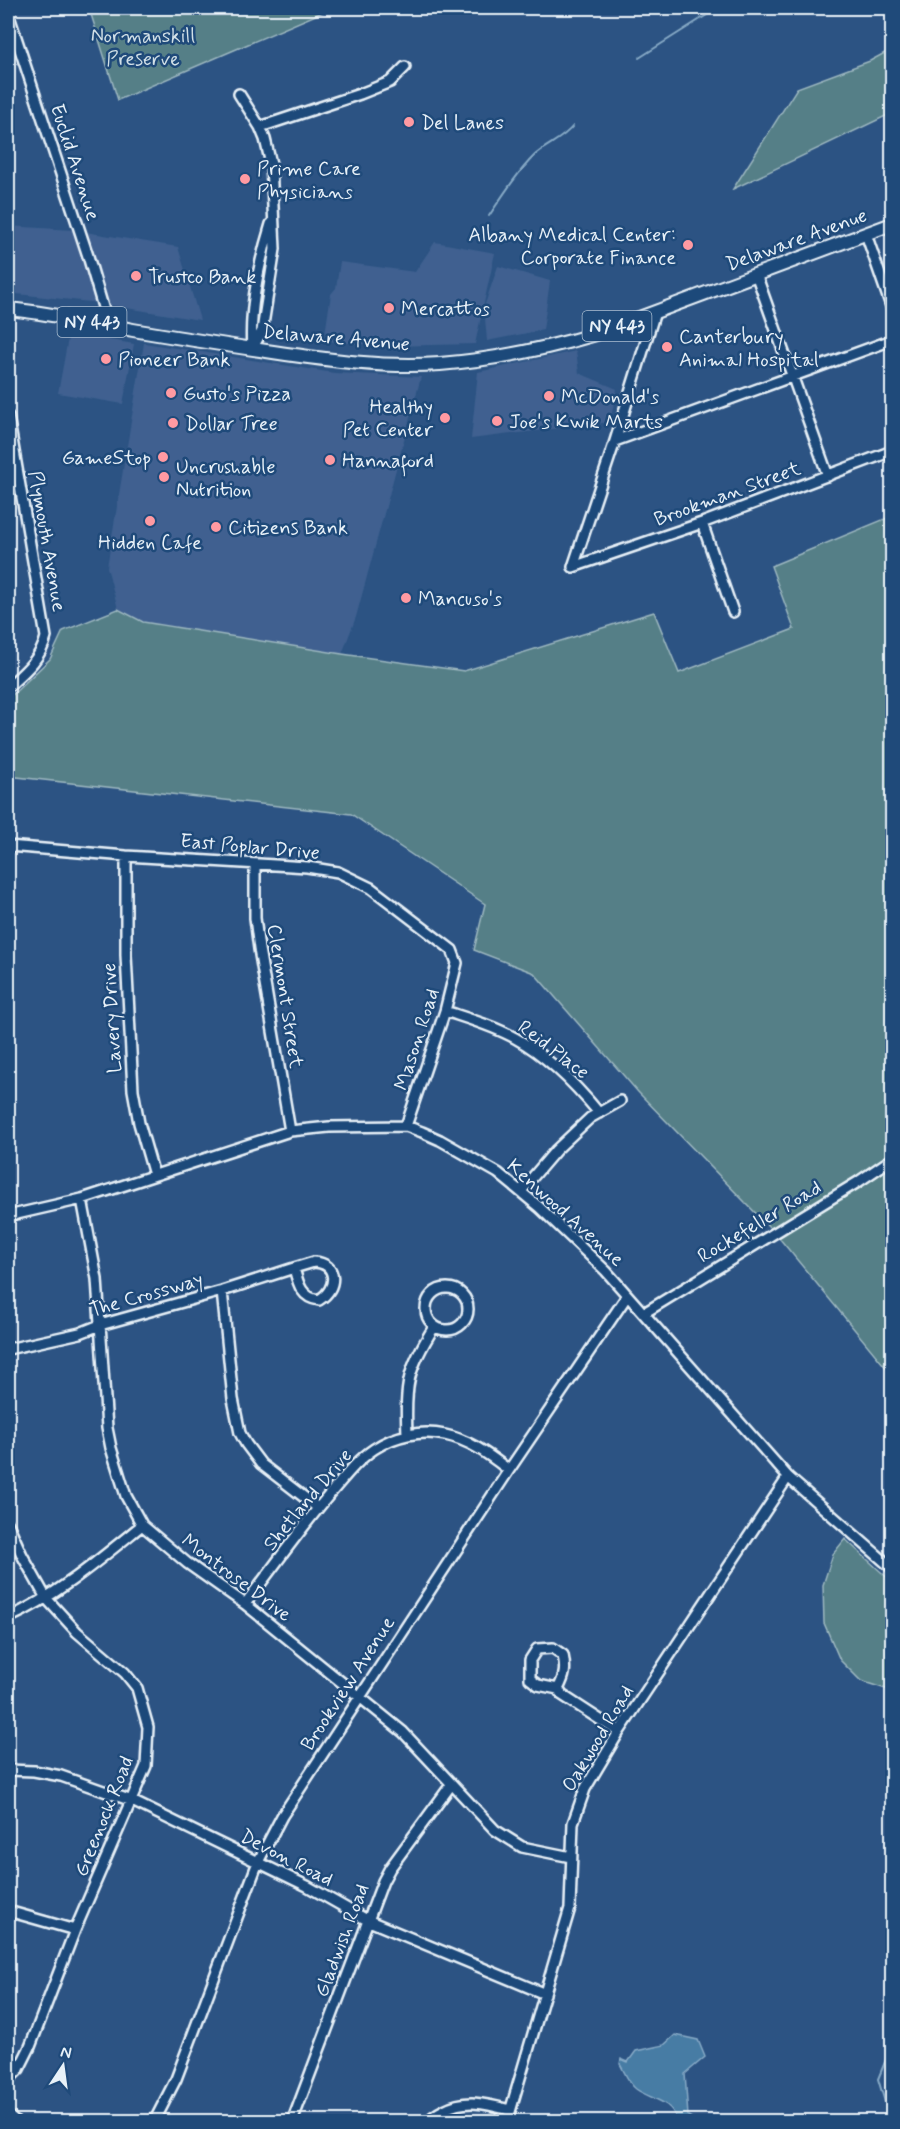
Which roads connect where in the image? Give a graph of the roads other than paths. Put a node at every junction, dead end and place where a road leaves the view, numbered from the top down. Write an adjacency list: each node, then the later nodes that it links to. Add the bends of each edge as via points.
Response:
1 (8, 13): 11 (street, Euclid Avenue)
2 (405, 67): 4 (street, via 390,82)
3 (239, 94): 4 (street)
4 (260, 127): 13 (street, via 271,164 275,249 262,331)
5 (892, 224): 6 (main road, Delaware Avenue / NY 443)
6 (866, 234): 7 (main road, Delaware Avenue / NY 443); 9 (street)
7 (756, 274): 10 (main road, Delaware Avenue / NY 443); 14 (street)
8 (8, 309): 11 (main road, Delaware Avenue / NY 443)
9 (892, 309)
10 (655, 312): 13 (main road, Delaware Avenue / NY 443, via 554,346 441,364 349,362); 16 (street)
11 (108, 324): 13 (main road, Delaware Avenue / NY 443)
12 (892, 340): 14 (street)
13 (252, 348)
14 (793, 376): 16 (street); 18 (street)
15 (8, 416): 21 (street, Plymouth Avenue, via 46,637 37,658)
16 (615, 441): 19 (street, Brookman Street, via 573,567)
17 (892, 452): 18 (street, Brookman Street)
18 (828, 476): 19 (street, Brookman Street)
19 (702, 523): 20 (street)
20 (734, 612)
21 (8, 687)
22 (8, 846): 23 (street, East Poplar Drive)
23 (126, 856): 24 (street, East Poplar Drive); 32 (street, Lavery Drive, via 133,1090)
24 (255, 865): 25 (street, East Poplar Drive, via 307,867 353,878 397,906 452,950); 30 (street, Clermont Street, via 259,949)
25 (457, 963): 26 (street, Mason Road)
26 (445, 1011): 28 (street, Reid Place, via 516,1038 559,1072); 29 (street, Mason Road)
27 (620, 1101): 28 (street)
28 (599, 1113): 33 (street, via 556,1150)
29 (406, 1126): 30 (street, Kenwood Avenue); 33 (street, Kenwood Avenue, via 440,1140)
30 (290, 1131): 32 (street, Kenwood Avenue)
31 (892, 1159): 39 (street, Rockefeller Road)
32 (154, 1175): 34 (street, Kenwood Avenue)
33 (521, 1191): 38 (street, Kenwood Avenue)
34 (82, 1199): 35 (street, Kenwood Avenue); 40 (street, Montrose Drive, via 97,1279)
35 (8, 1216)
36 (294, 1268): 36 (street, The Crossway, via 314,1262 325,1265 333,1280 329,1293 319,1300 304,1294); 37 (street, The Crossway)
37 (222, 1291): 40 (street, The Crossway); 46 (street, via 240,1432 261,1464)
38 (627, 1296): 39 (street, Kenwood Avenue); 44 (street, Brookview Avenue)
39 (644, 1313): 45 (street, Kenwood Avenue)
40 (100, 1325): 42 (street, The Crossway); 48 (street, Montrose Drive, via 106,1428 126,1496)
41 (434, 1327): 41 (street, via 451,1331 465,1319 466,1306 460,1293 446,1288 430,1296 427,1310); 43 (street, via 410,1372)
42 (8, 1349)
43 (407, 1434): 44 (street, Shetland Drive, via 445,1435 468,1442); 46 (street, Shetland Drive, via 373,1449)
44 (509, 1470): 54 (street, Brookview Avenue)
45 (788, 1477): 49 (street, Kenwood Avenue); 55 (street, Oakwood Road)
46 (318, 1508): 51 (street, Shetland Drive)
47 (8, 1524): 50 (street, Greenock Road)
48 (142, 1526): 50 (street); 51 (street, Montrose Drive)
49 (892, 1568)
50 (46, 1598): 52 (street); 58 (street, Greenock Road, via 137,1688 148,1727 148,1744 146,1766)
51 (245, 1604): 54 (street, Montrose Drive)
52 (8, 1618)
53 (558, 1689): 53 (street, via 565,1675 563,1655 553,1648 537,1649 530,1660 530,1679); 55 (street)
54 (359, 1696): 57 (street, Montrose Drive, via 403,1732); 60 (street, Brookview Avenue, via 282,1816)
55 (619, 1732): 59 (street, Oakwood Road, via 578,1805)
56 (8, 1770): 58 (street, Devon Road, via 61,1776)
57 (452, 1785): 59 (street, Montrose Drive, via 507,1839 522,1847); 62 (street, Gladwish Road, via 390,1868)
58 (132, 1801): 60 (street, Devon Road); 63 (street, Greenock Road)
59 (572, 1857): 64 (street, Oakwood Road, via 570,1908)
60 (258, 1862): 62 (street, Devon Road); 69 (street, Brookview Avenue, via 176,2079)
61 (8, 1911): 63 (street)
62 (368, 1920): 64 (street, Devon Road); 70 (street, Gladwish Road)
63 (75, 1930): 65 (street, Greenock Road, via 30,2047)
64 (545, 1994): 66 (street, Oakwood Road)
65 (8, 2080)
66 (510, 2110): 71 (street, via 476,2102 454,2104); 72 (street, Oakwood Road)
67 (8, 2115): 68 (street)
68 (15, 2121)
69 (154, 2121)
70 (292, 2121)
71 (428, 2121)
72 (507, 2121)

